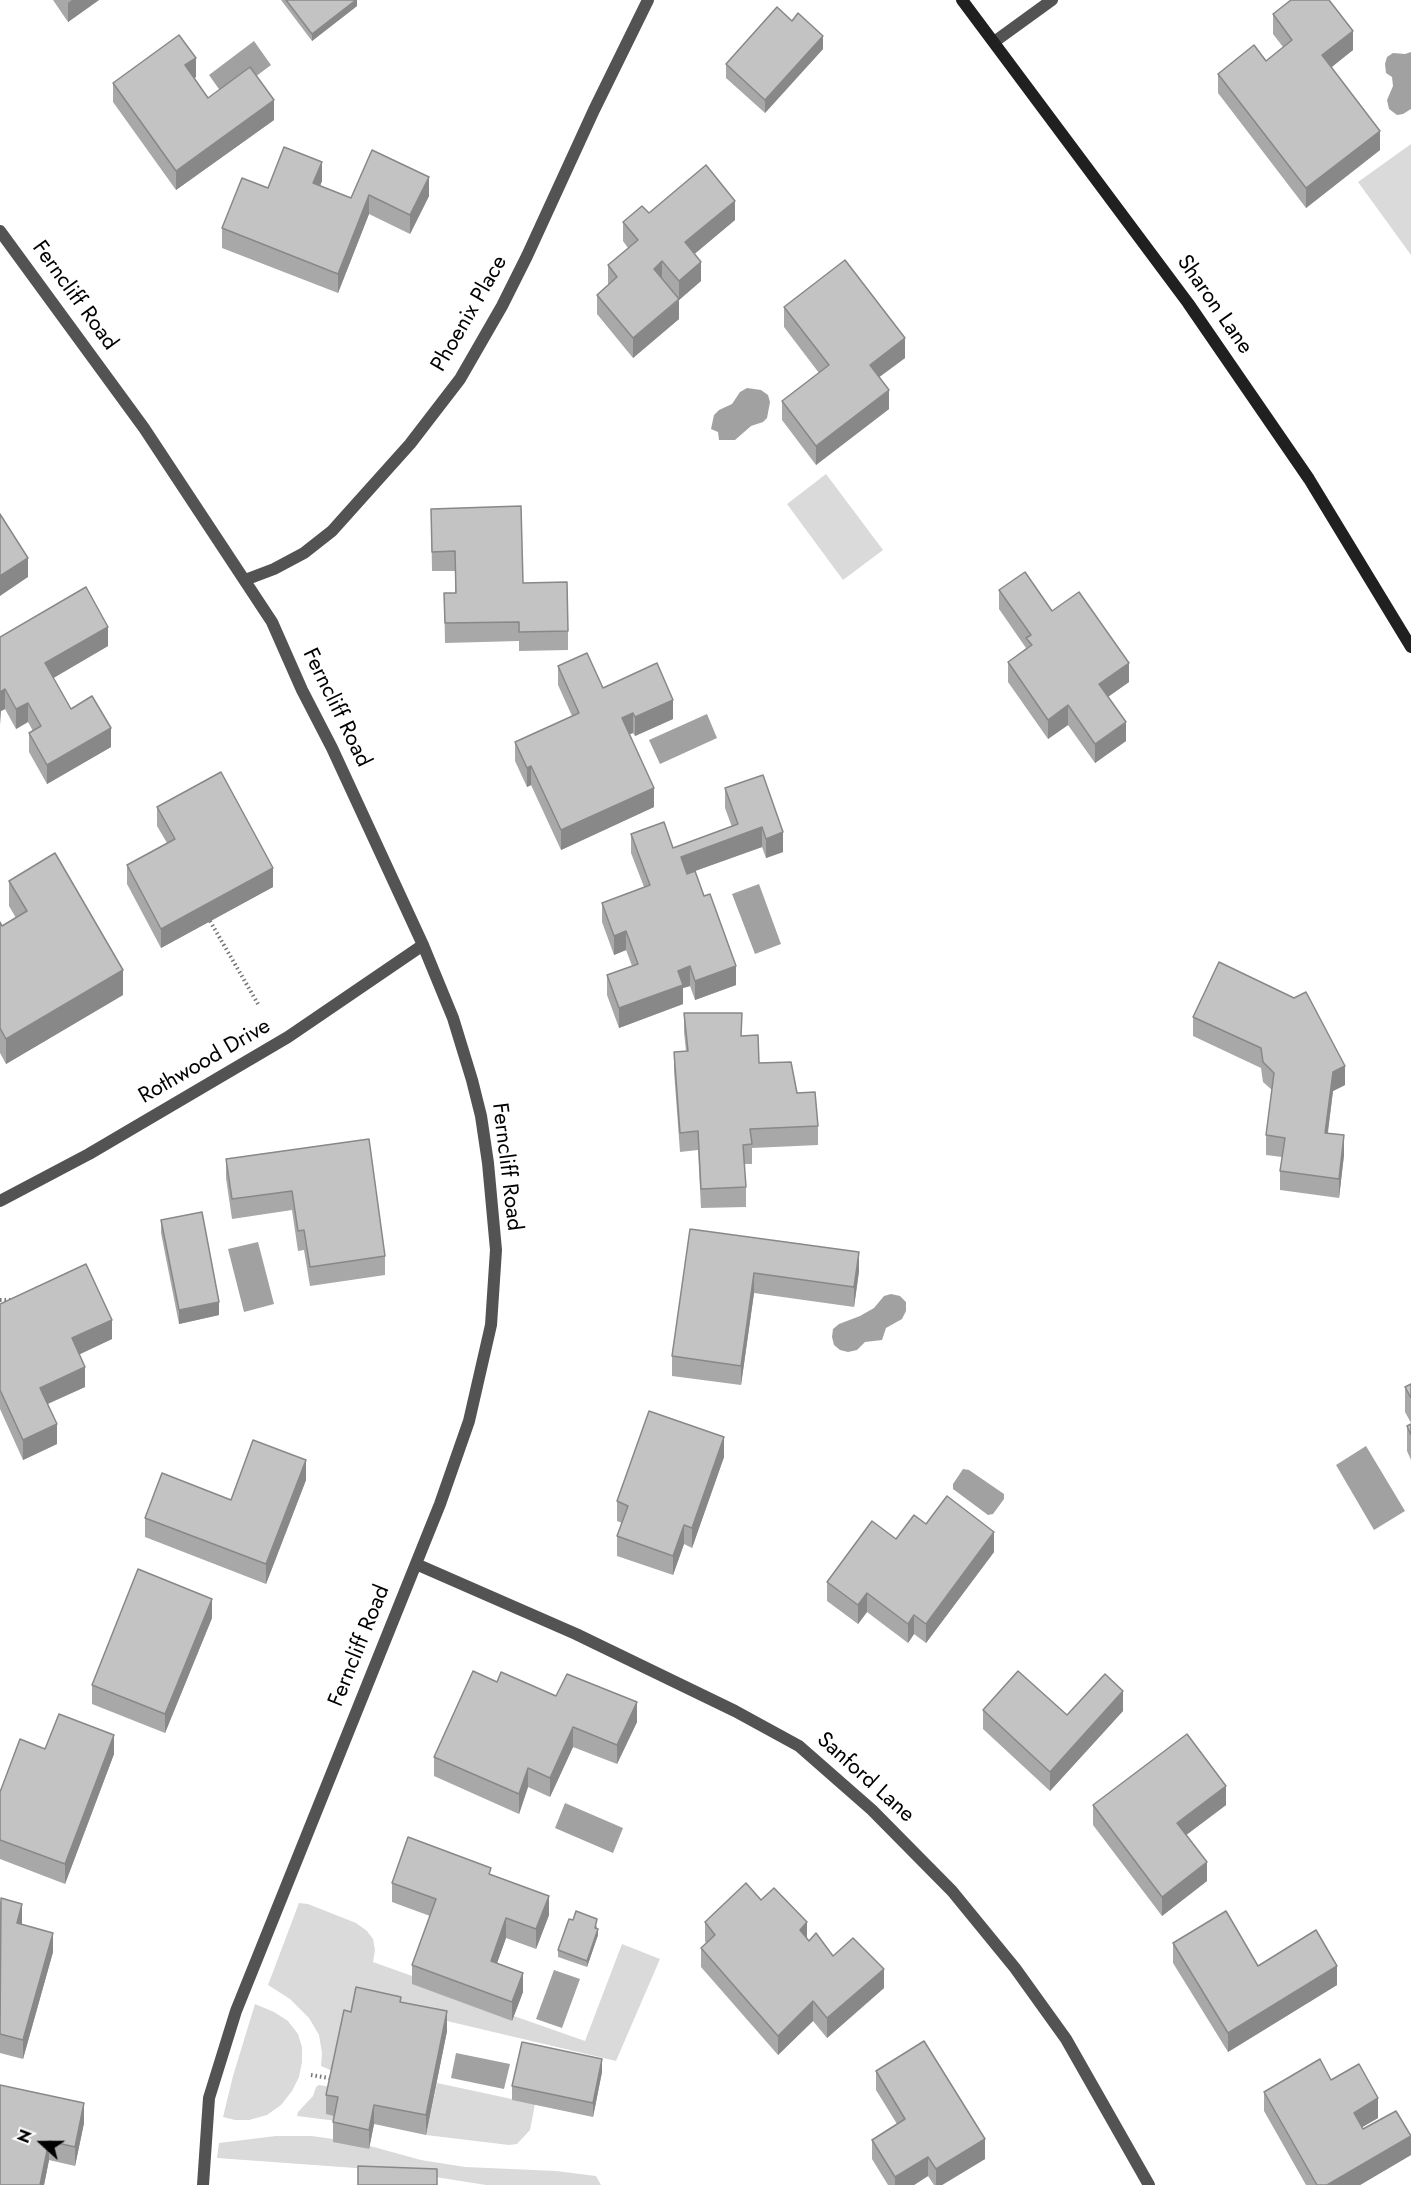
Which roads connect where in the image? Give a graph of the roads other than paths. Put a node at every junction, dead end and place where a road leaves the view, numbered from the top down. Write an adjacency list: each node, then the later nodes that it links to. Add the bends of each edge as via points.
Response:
1 (648, 0): 6 (street, Phoenix Place, via 502,306 459,379 410,444 332,531 304,553)
2 (962, 0): 4 (main road, Sharon Lane)
3 (1052, 0): 4 (street)
4 (994, 42): 7 (main road, Sharon Lane, via 1195,312 1309,479)
5 (0, 231): 6 (street, Ferncliff Road, via 144,428)
6 (245, 580): 8 (street, Ferncliff Road, via 272,622 333,747)
7 (1411, 647)
8 (423, 945): 9 (street, Rothwood Drive, via 288,1037 89,1154); 10 (street, Ferncliff Road, via 453,1018 472,1080 488,1163 496,1251 490,1325 469,1421)
9 (0, 1201)
10 (416, 1564): 11 (street, Ferncliff Road, via 236,2011 209,2098); 12 (street, Sanford Lane, via 576,1634 799,1746 872,1810 952,1891 1015,1968 1066,2039)
11 (203, 2185)
12 (1149, 2185)

